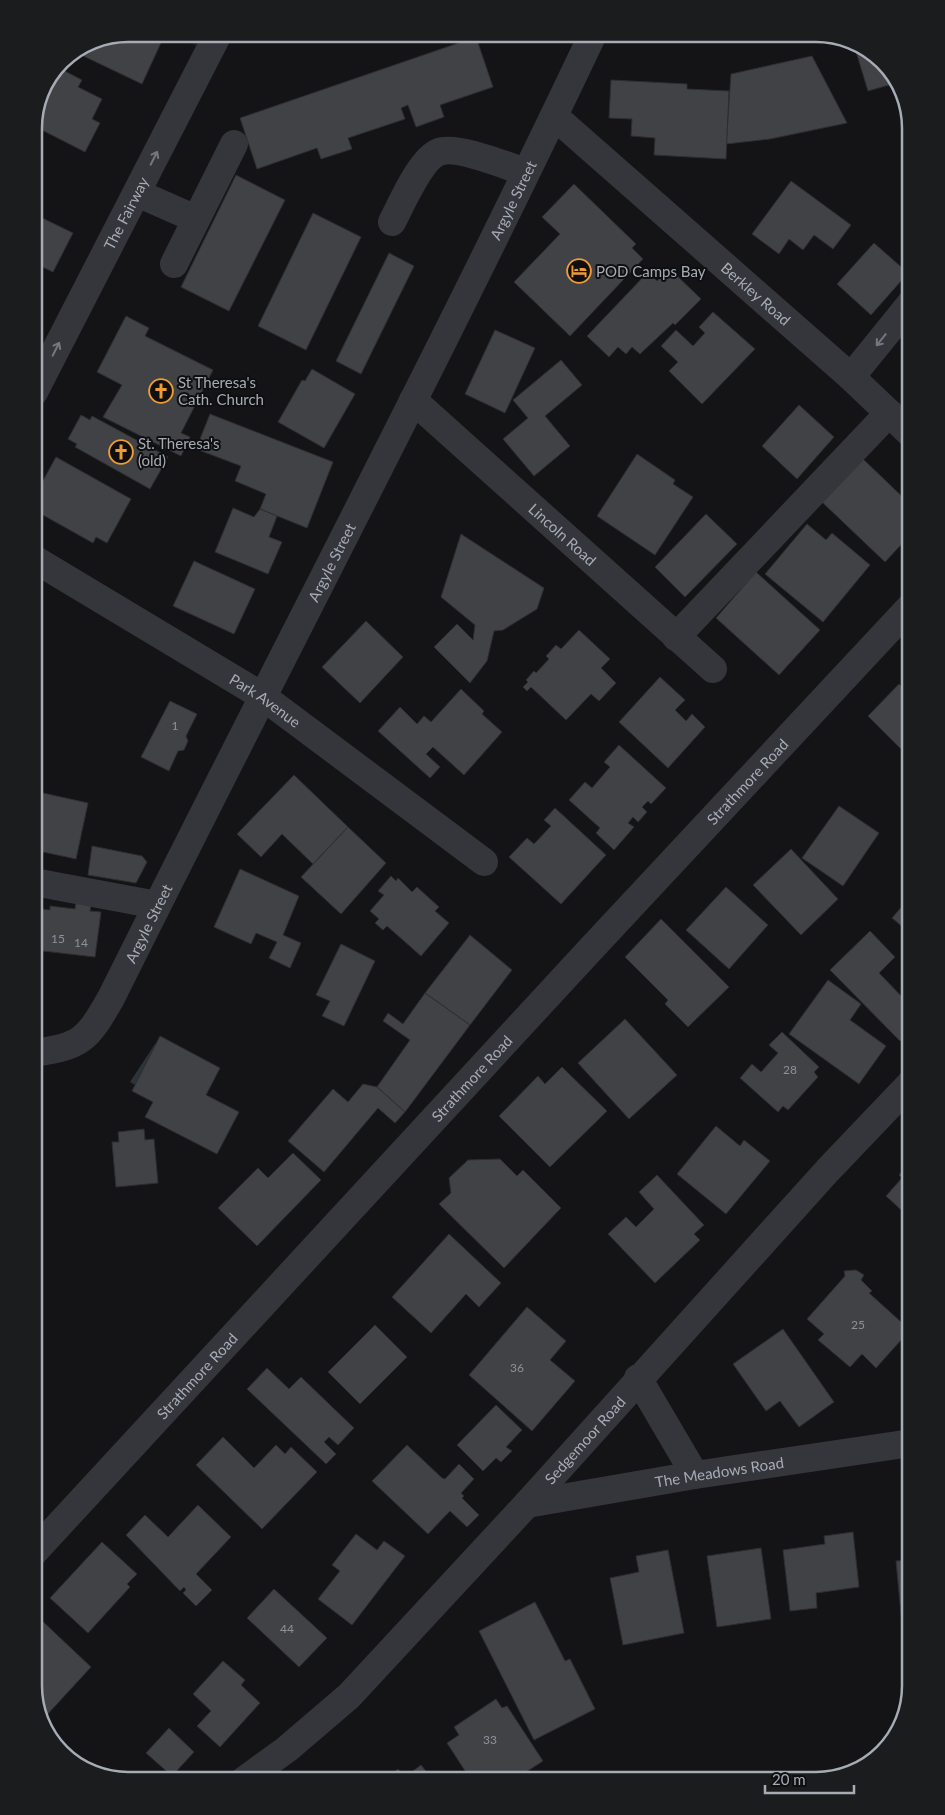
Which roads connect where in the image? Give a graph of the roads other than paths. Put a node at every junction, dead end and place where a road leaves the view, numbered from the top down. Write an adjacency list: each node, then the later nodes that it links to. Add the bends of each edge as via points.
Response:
1 (214, 42): 6 (street, The Fairway, one-way to 1)
2 (589, 43): 3 (street, Argyle Street)
3 (554, 116): 5 (street, Argyle Street); 12 (street, Berkley Road)
4 (234, 144): 7 (street)
5 (525, 172): 8 (street, via 454,151 439,152 426,161); 13 (street, Argyle Street)
6 (136, 192): 7 (street); 11 (street, The Fairway, one-way to 6)
7 (196, 219): 9 (street)
8 (392, 222)
9 (174, 264)
10 (902, 314): 12 (street, one-way to 12)
11 (43, 375)
12 (850, 377): 14 (street, Berkley Road)
13 (413, 400): 18 (street, Lincoln Road); 20 (street, Argyle Street)
14 (889, 413): 15 (street, Berkley Road); 18 (street)
15 (902, 425)
16 (43, 564): 20 (street, Park Avenue)
17 (902, 616): 30 (street, Strathmore Road)
18 (676, 638): 19 (street, Lincoln Road)
19 (713, 669)
20 (262, 696): 21 (street, Park Avenue); 23 (street, Argyle Street)
21 (484, 862)
22 (43, 884): 23 (street)
23 (157, 905): 24 (street, Argyle Street, via 111,998 86,1036 67,1048)
24 (42, 1052)
25 (902, 1093): 26 (street, Sedgemoor Road)
26 (638, 1378): 28 (street); 29 (street, Sedgemoor Road)
27 (902, 1444): 28 (street, The Meadows Road)
28 (695, 1475): 29 (street, The Meadows Road)
29 (527, 1504): 31 (street, Sedgemoor Road, via 349,1696)
30 (42, 1543)
31 (254, 1772)

